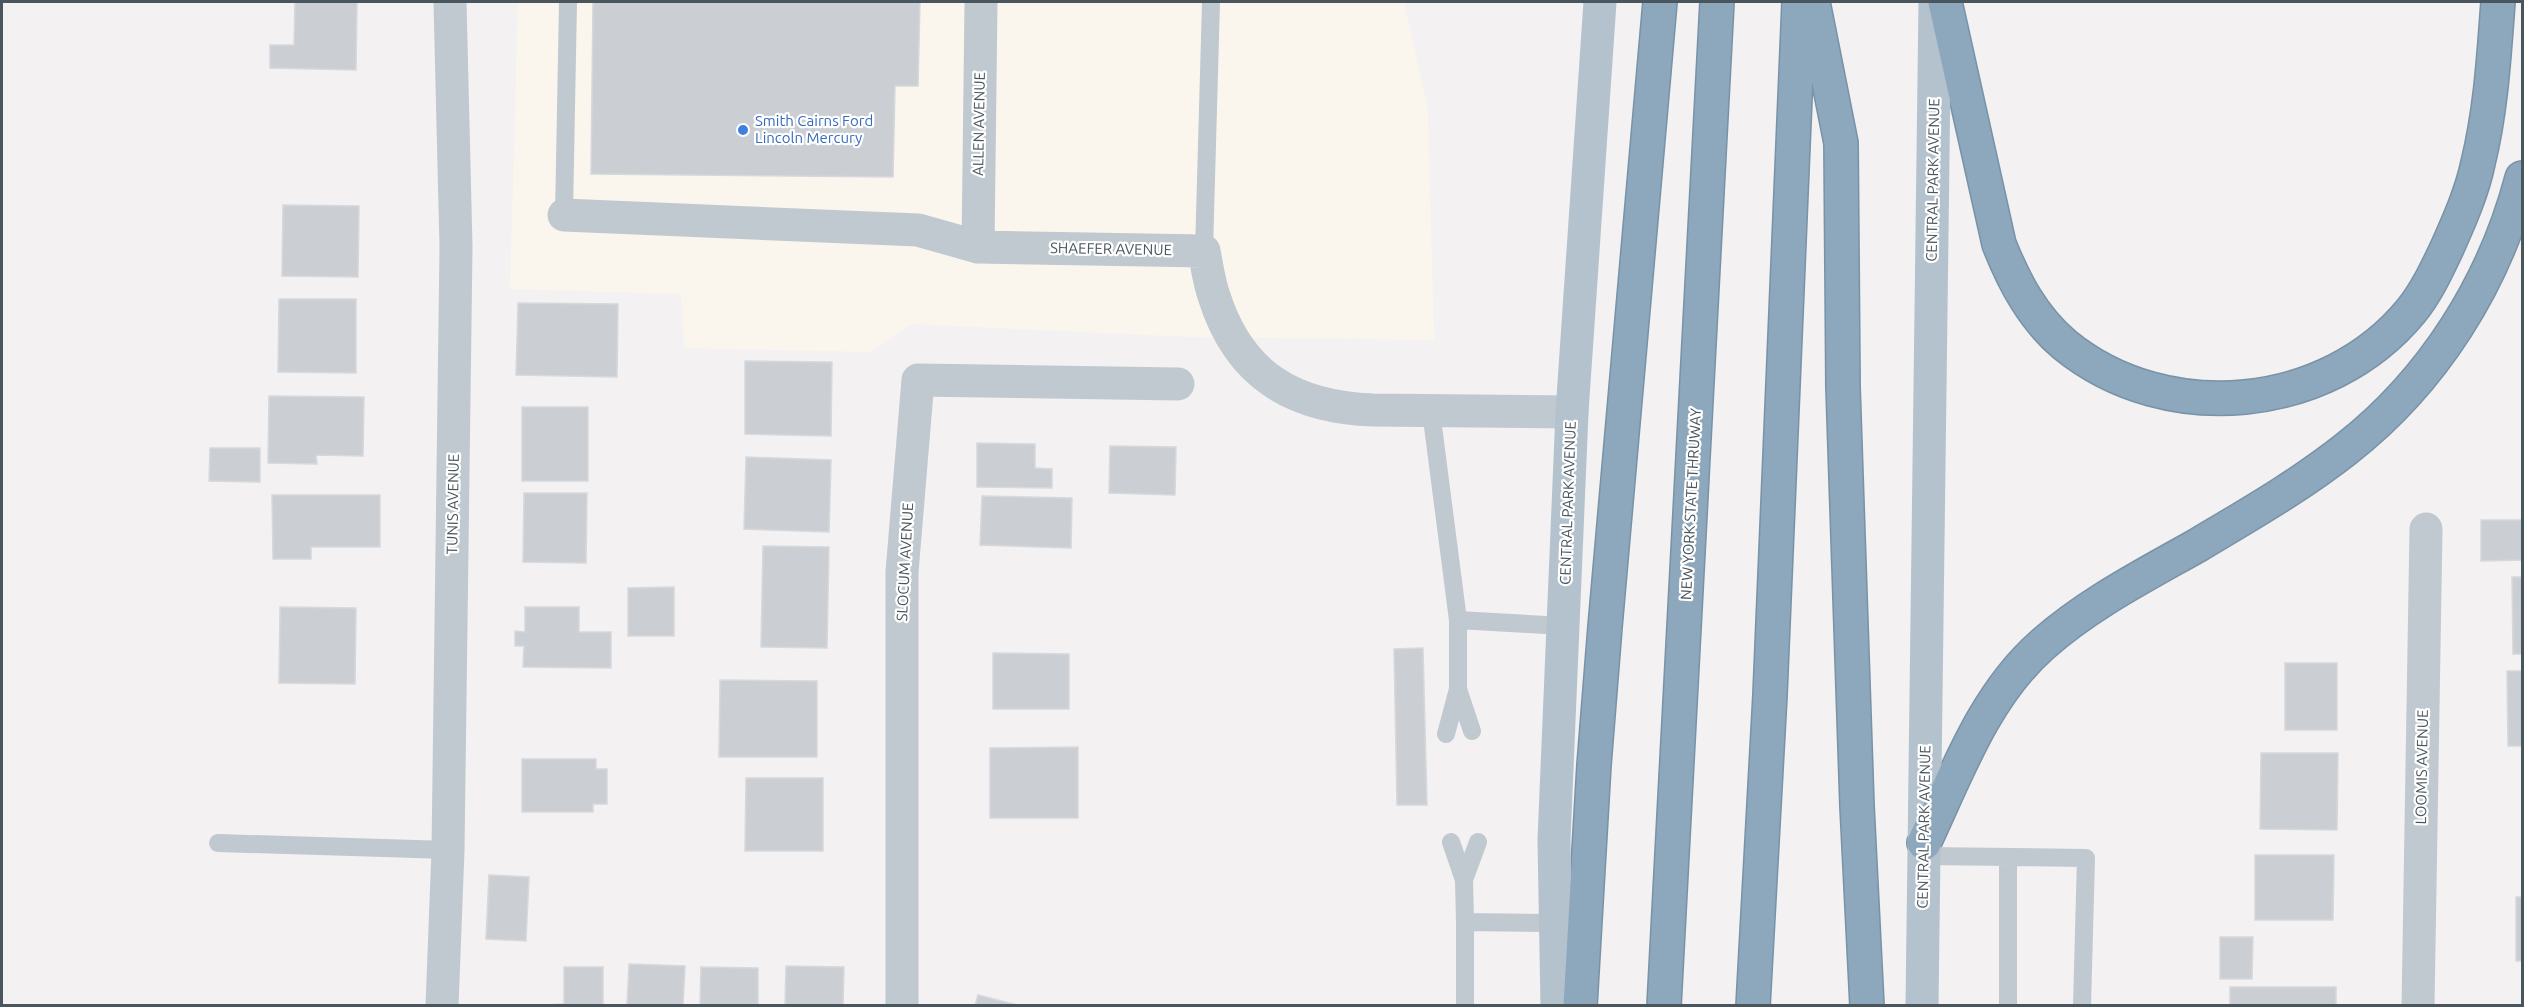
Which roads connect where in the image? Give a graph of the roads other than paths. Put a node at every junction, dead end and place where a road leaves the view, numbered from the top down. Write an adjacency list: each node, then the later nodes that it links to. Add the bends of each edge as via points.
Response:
1 (450, 2): 30 (street, TUNIS AVENUE, via 456,247)
2 (568, 2): 14 (lane)
3 (981, 2): 15 (street, ALLEN AVENUE)
4 (1211, 2): 16 (lane)
5 (1600, 2): 19 (main road, CENTRAL PARK AVENUE)
6 (1660, 2): 41 (highway, via 1594,765)
7 (1717, 2): 42 (highway, NEW YORK STATE THRUWAY)
8 (1799, 2): 43 (highway)
9 (1813, 2): 44 (highway, via 1841,143 1843,387)
10 (1935, 2): 29 (main road, CENTRAL PARK AVENUE)
11 (1944, 2): 12 (highway, via 1999,244 2013,278 2036,315 2073,350 2105,372 2147,390 2236,399 2284,391 2330,376 2371,351 2412,310 2438,267 2478,165 2487,118)
12 (2498, 2)
13 (2523, 178): 29 (highway, via 2490,268 2449,340 2415,383 2385,416 2305,479 2112,595 2041,645 1993,703)
14 (564, 215): 15 (street, SHAEFER AVENUE, via 918,230)
15 (978, 247): 16 (street, SHAEFER AVENUE)
16 (1204, 251): 18 (street, via 1214,296 1228,328 1259,372 1311,402 1342,409)
17 (1178, 384): 38 (street, SLOCUM AVENUE, via 918,380 902,572)
18 (1431, 411): 19 (street); 21 (lane)
19 (1572, 412): 22 (main road, CENTRAL PARK AVENUE)
20 (2426, 530): 46 (street, LOOMIS AVENUE)
21 (1458, 620): 22 (lane); 23 (lane)
22 (1563, 626): 34 (main road, CENTRAL PARK AVENUE, via 1554,840)
23 (1458, 689): 24 (lane); 25 (lane)
24 (1472, 731)
25 (1446, 734)
26 (1451, 842): 32 (lane)
27 (1479, 842): 32 (lane)
28 (218, 843): 30 (lane)
29 (1924, 849): 31 (lane); 45 (main road, CENTRAL PARK AVENUE)
30 (448, 850): 37 (street, TUNIS AVENUE)
31 (2008, 858): 35 (lane, via 2013,929); 36 (lane, via 2086,858 2076,931)
32 (1464, 880): 33 (lane)
33 (1465, 922): 34 (lane); 39 (lane)
34 (1556, 923): 40 (main road, CENTRAL PARK AVENUE)
35 (2011, 994)
36 (2078, 995)
37 (442, 1005)
38 (902, 1005)
39 (1465, 1005)
40 (1557, 1005)
41 (1580, 1005)
42 (1664, 1005)
43 (1753, 1005)
44 (1867, 1005)
45 (1922, 1005)
46 (2418, 1005)

